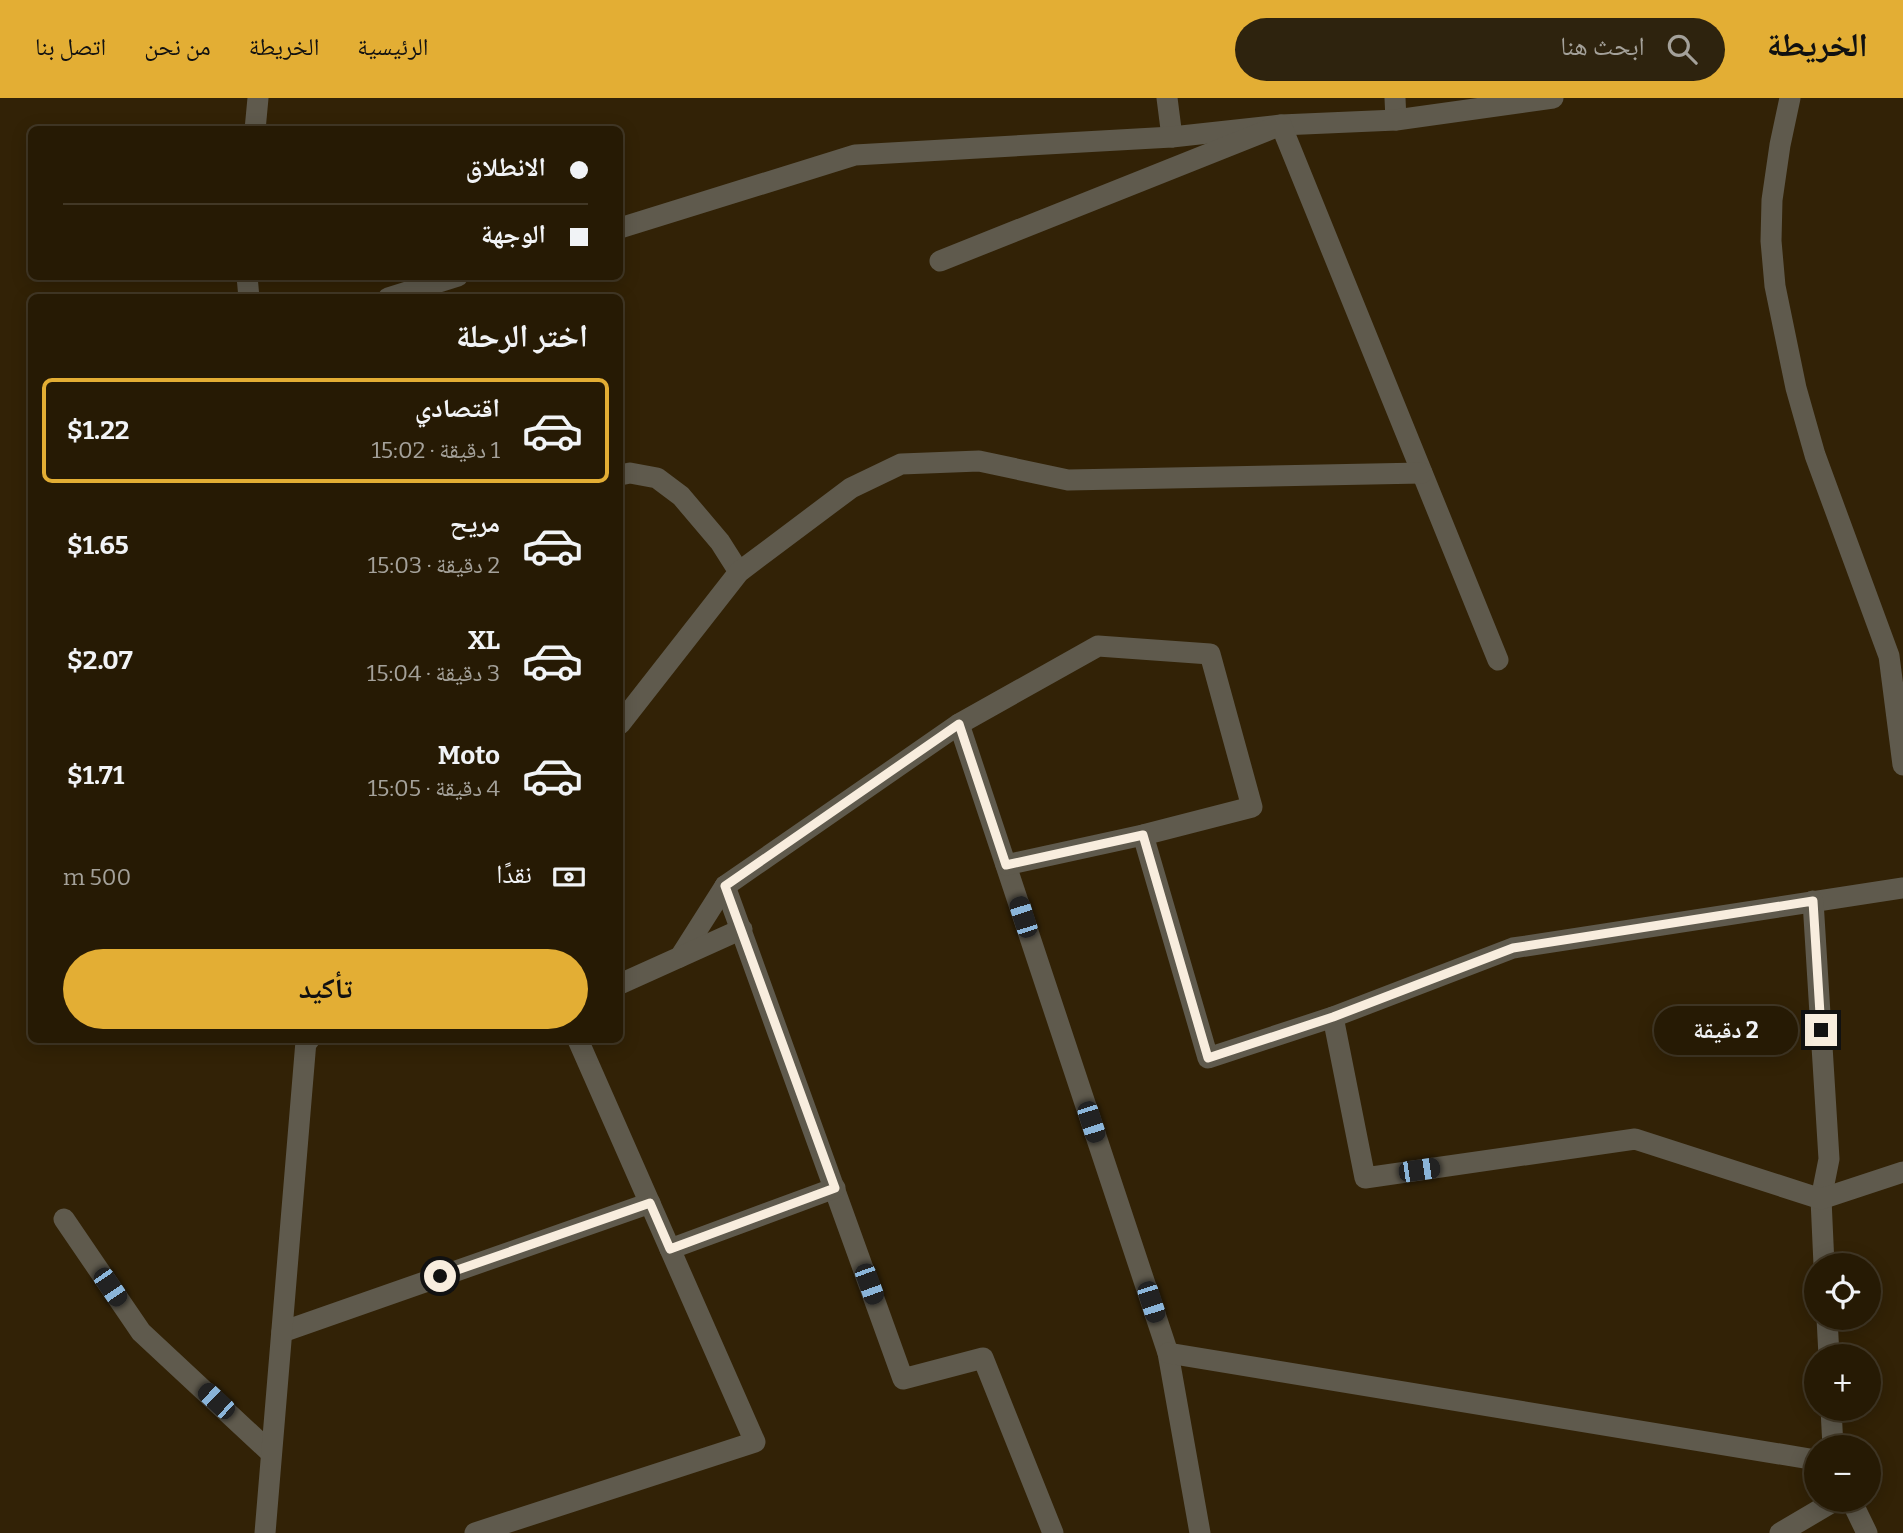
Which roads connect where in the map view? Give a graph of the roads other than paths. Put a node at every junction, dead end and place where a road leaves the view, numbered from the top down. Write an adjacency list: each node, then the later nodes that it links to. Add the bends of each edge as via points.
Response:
1 (258, 98): 8 (street)
2 (1167, 98): 9 (street)
3 (1395, 98): 6 (street)
4 (1553, 98): 6 (street)
5 (1790, 98): 17 (street, via 1772,200 1771,241 1784,334 1815,455)
6 (1396, 120): 7 (street)
7 (1281, 125): 9 (street); 11 (street); 14 (street)
8 (255, 126)
9 (1172, 137): 10 (street, via 855,155)
10 (623, 227)
11 (940, 261)
12 (445, 280): 13 (street)
13 (401, 294)
14 (1422, 473): 16 (street, via 1069,480 979,461 901,464 851,488); 18 (street)
15 (623, 474): 16 (street, via 657,478 681,496)
16 (739, 572): 19 (street)
17 (1896, 655): 21 (street)
18 (1498, 660)
19 (623, 720)
20 (959, 724): 22 (street, via 1098,646 1210,654 1252,807); 23 (street); 24 (street)
21 (1903, 765)
22 (1143, 835): 23 (street); 30 (street, via 1208,1058)
23 (1006, 865): 41 (street)
24 (725, 886): 27 (street); 28 (street)
25 (1903, 888): 26 (street)
26 (1813, 901): 30 (street, via 1513,948); 35 (street, via 1829,1160)
27 (742, 929): 28 (street); 34 (street)
28 (680, 957): 29 (street)
29 (623, 983)
30 (1333, 1017): 35 (street, via 1364,1178 1635,1139)
31 (306, 1043): 40 (street)
32 (579, 1043): 36 (street)
33 (1903, 1172): 35 (street)
34 (835, 1188): 38 (street); 48 (street, via 903,1379 983,1358)
35 (1821, 1199): 39 (street)
36 (650, 1203): 38 (street); 40 (street)
37 (64, 1219): 42 (street, via 141,1332)
38 (670, 1249): 47 (street, via 755,1441)
39 (1823, 1253)
40 (282, 1332): 42 (street)
41 (1168, 1353): 43 (street); 49 (street)
42 (271, 1453): 46 (street)
43 (1804, 1458)
44 (1816, 1512): 50 (street)
45 (1857, 1512): 51 (street)
46 (265, 1533)
47 (475, 1533)
48 (1054, 1533)
49 (1200, 1533)
50 (1780, 1533)
51 (1867, 1533)

